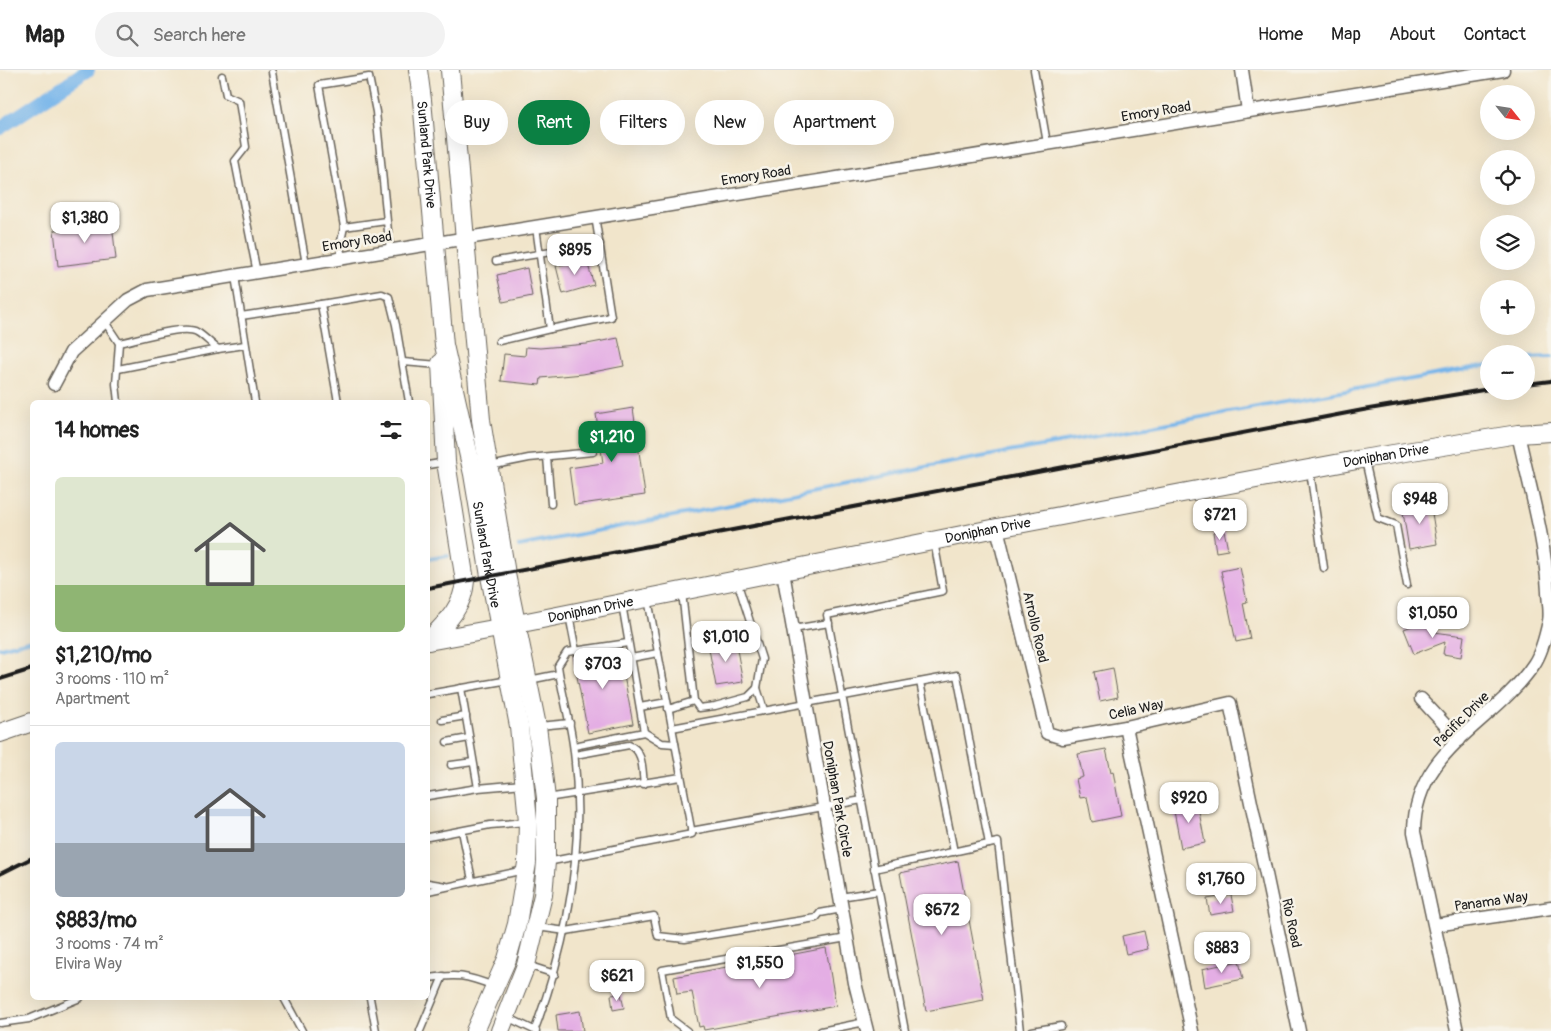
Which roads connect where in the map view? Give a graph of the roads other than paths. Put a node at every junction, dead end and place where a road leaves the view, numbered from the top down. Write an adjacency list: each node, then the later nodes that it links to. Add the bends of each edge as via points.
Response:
1 (418, 70): 15 (main road, Sunland Park Drive)
2 (450, 70): 14 (main road, Sunland Park Drive)
3 (1034, 70): 9 (lane)
4 (1242, 70): 8 (street)
5 (1504, 70): 8 (street, Emory Road)
6 (272, 72): 21 (lane)
7 (222, 76): 22 (lane, via 226,95 239,101 246,147 235,162)
8 (1248, 111): 9 (street, Emory Road)
9 (1047, 144): 10 (street, Emory Road)
10 (595, 216): 13 (street, Emory Road); 16 (lane)
11 (386, 222): 12 (lane); 12 (lane, via 376,112 369,77 319,85); 17 (lane)
12 (344, 227): 19 (lane, via 340,246)
13 (536, 227): 14 (street, Emory Road); 18 (lane)
14 (466, 239): 15 (street, Emory Road); 47 (main road, Sunland Park Drive, via 481,420)
15 (435, 244): 17 (street, Emory Road); 33 (main road, Sunland Park Drive)
16 (600, 244): 18 (lane); 27 (lane, via 611,317)
17 (390, 250): 19 (street, Emory Road)
18 (539, 253): 20 (lane); 27 (lane)
19 (342, 259): 21 (street, Emory Road)
20 (496, 261)
21 (306, 264): 22 (street, Emory Road)
22 (257, 272): 23 (street, Emory Road)
23 (234, 276): 25 (lane); 26 (street, Emory Road, via 147,290 128,300)
24 (321, 304): 25 (lane); 32 (lane, via 382,294 389,297); 38 (lane)
25 (241, 316): 30 (lane)
26 (105, 322): 29 (lane); 35 (street, Emory Road, via 71,352)
27 (550, 329): 28 (lane)
28 (499, 341)
29 (119, 343): 31 (lane, via 190,329); 34 (lane)
30 (245, 345): 31 (lane); 37 (lane)
31 (218, 349): 34 (lane)
32 (403, 362): 33 (lane); 39 (lane)
33 (445, 367): 45 (main road); 61 (main road, Sunland Park Drive)
34 (118, 369): 36 (lane)
35 (54, 384)
36 (118, 400)
37 (255, 400)
38 (338, 400)
39 (409, 400)
40 (1551, 432): 41 (main road, Doniphan Drive)
41 (1518, 434): 44 (main road, Doniphan Drive); 96 (street, Pacific Drive, via 1546,565 1549,618 1534,663 1521,680)
42 (593, 452): 43 (lane)
43 (547, 457): 47 (lane); 49 (lane)
44 (1364, 459): 48 (main road, Doniphan Drive); 55 (lane, via 1378,518 1396,525)
45 (446, 462): 46 (lane); 63 (main road, via 465,581 457,610)
46 (430, 465)
47 (489, 466): 61 (main road, Sunland Park Drive, via 506,574)
48 (1310, 470): 50 (main road, Doniphan Drive); 52 (lane)
49 (551, 504)
50 (997, 528): 51 (main road, Doniphan Drive); 94 (street, Arrollo Road)
51 (934, 540): 53 (main road, Doniphan Drive); 60 (lane, via 942,591 827,615)
52 (1324, 568)
53 (783, 572): 54 (main road, Doniphan Drive); 62 (street, Doniphan Park Circle)
54 (737, 581): 56 (main road, Doniphan Drive); 73 (lane, via 762,659)
55 (1406, 585)
56 (682, 591): 57 (main road, Doniphan Drive); 77 (lane)
57 (648, 598): 58 (main road, Doniphan Drive); 67 (lane)
58 (621, 603): 59 (main road, Doniphan Drive); 65 (lane)
59 (568, 613): 61 (main road, Doniphan Drive); 66 (lane)
60 (829, 623): 62 (lane); 75 (lane)
61 (508, 626): 64 (main road, Doniphan Drive); 70 (main road, Sunland Park Drive)
62 (793, 629): 78 (street, Doniphan Park Circle)
63 (430, 639)
64 (430, 641)
65 (628, 643): 66 (lane); 68 (lane)
66 (576, 651): 69 (lane, via 564,655 558,666)
67 (658, 653): 68 (lane); 80 (lane)
68 (631, 658): 81 (lane)
69 (559, 674): 70 (lane); 88 (lane)
70 (519, 680): 72 (lane); 89 (main road, Sunland Park Drive); 104 (main road, Sunland Park Drive)
71 (920, 682): 75 (lane); 116 (lane, via 957,675); 117 (lane)
72 (461, 688): 74 (lane); 84 (lane)
73 (757, 688): 82 (lane, via 748,697); 83 (lane)
74 (430, 694)
75 (842, 696): 78 (lane); 110 (lane)
76 (1421, 699): 96 (street)
77 (694, 701): 80 (lane); 82 (lane)
78 (806, 702): 83 (lane); 111 (street, Doniphan Park Circle)
79 (1230, 703): 90 (street, Celia Way); 157 (street, Rio Road)
80 (668, 705): 81 (lane); 91 (lane)
81 (640, 707): 92 (lane)
82 (699, 708): 86 (lane)
83 (764, 710): 86 (lane)
84 (466, 716): 85 (lane); 95 (lane)
85 (442, 720)
86 (701, 722): 91 (lane)
87 (30, 723): 93 (main road)
88 (570, 723): 89 (lane); 99 (lane)
89 (537, 726): 109 (main road, Sunland Park Drive)
90 (1126, 727): 94 (street, Celia Way, via 1062,738); 156 (street)
91 (672, 728): 98 (lane)
92 (644, 732): 98 (lane, via 662,743); 99 (lane)
93 (0, 733)
94 (1047, 734)
95 (469, 738): 97 (lane); 101 (lane)
96 (1459, 740): 129 (street, Pacific Drive, via 1429,774 1414,812 1414,832)
97 (447, 742)
98 (675, 744): 103 (lane)
99 (574, 746): 100 (lane)
100 (575, 755): 105 (lane, via 629,745 639,753); 107 (lane)
101 (474, 762): 102 (lane); 106 (lane)
102 (451, 765)
103 (681, 778): 105 (lane); 114 (lane)
104 (524, 784): 106 (lane); 112 (main road, Sunland Park Drive)
105 (644, 784): 107 (lane)
106 (478, 788): 108 (lane)
107 (578, 795): 109 (lane); 118 (lane)
108 (430, 796)
109 (546, 798): 119 (main road, Sunland Park Drive)
110 (862, 800): 111 (lane); 120 (lane)
111 (824, 806): 114 (lane); 127 (street, Doniphan Park Circle)
112 (528, 821): 113 (lane); 121 (main road, Sunland Park Drive)
113 (462, 831): 115 (lane); 122 (lane)
114 (692, 831): 118 (lane, via 692,834)
115 (430, 837)
116 (989, 844): 117 (lane); 154 (lane, via 998,842)
117 (954, 852): 120 (lane)
118 (577, 857): 119 (lane); 131 (lane)
119 (546, 862): 130 (main road, Sunland Park Drive)
120 (874, 869): 126 (lane)
121 (526, 870): 122 (lane); 137 (main road, Sunland Park Drive, via 507,959)
122 (472, 880): 124 (lane)
123 (430, 883): 124 (lane)
124 (446, 886): 125 (lane)
125 (430, 890)
126 (879, 891): 127 (lane); 153 (lane)
127 (841, 903): 131 (lane, via 816,918 685,939 658,936 654,916); 132 (street, Doniphan Park Circle)
128 (1551, 908): 129 (street, Panama Way)
129 (1435, 925): 158 (street, Pacific Drive)
130 (536, 927): 131 (lane); 133 (main road, Sunland Park Drive)
131 (566, 931): 134 (lane)
132 (847, 938): 143 (street, Doniphan Park Circle); 151 (lane, via 662,970 671,1019)
133 (526, 965): 134 (lane); 142 (main road, Sunland Park Drive)
134 (555, 974): 146 (lane)
135 (443, 976): 136 (lane); 137 (lane, via 467,975); 149 (lane)
136 (430, 978)
137 (495, 986): 150 (main road, Sunland Park Drive)
138 (75, 1000): 141 (lane, via 29,1019)
139 (285, 1000): 147 (lane)
140 (370, 1000): 148 (lane)
141 (0, 1023)
142 (503, 1024): 146 (lane)
143 (866, 1026): 145 (lane)
144 (1061, 1026): 155 (lane)
145 (845, 1028): 152 (lane)
146 (536, 1030)
147 (302, 1031)
148 (376, 1031)
149 (420, 1031)
150 (475, 1031)
151 (687, 1031)
152 (821, 1031)
153 (905, 1031)
154 (1020, 1031)
155 (1032, 1031)
156 (1192, 1031)
157 (1299, 1031)
158 (1457, 1031)

